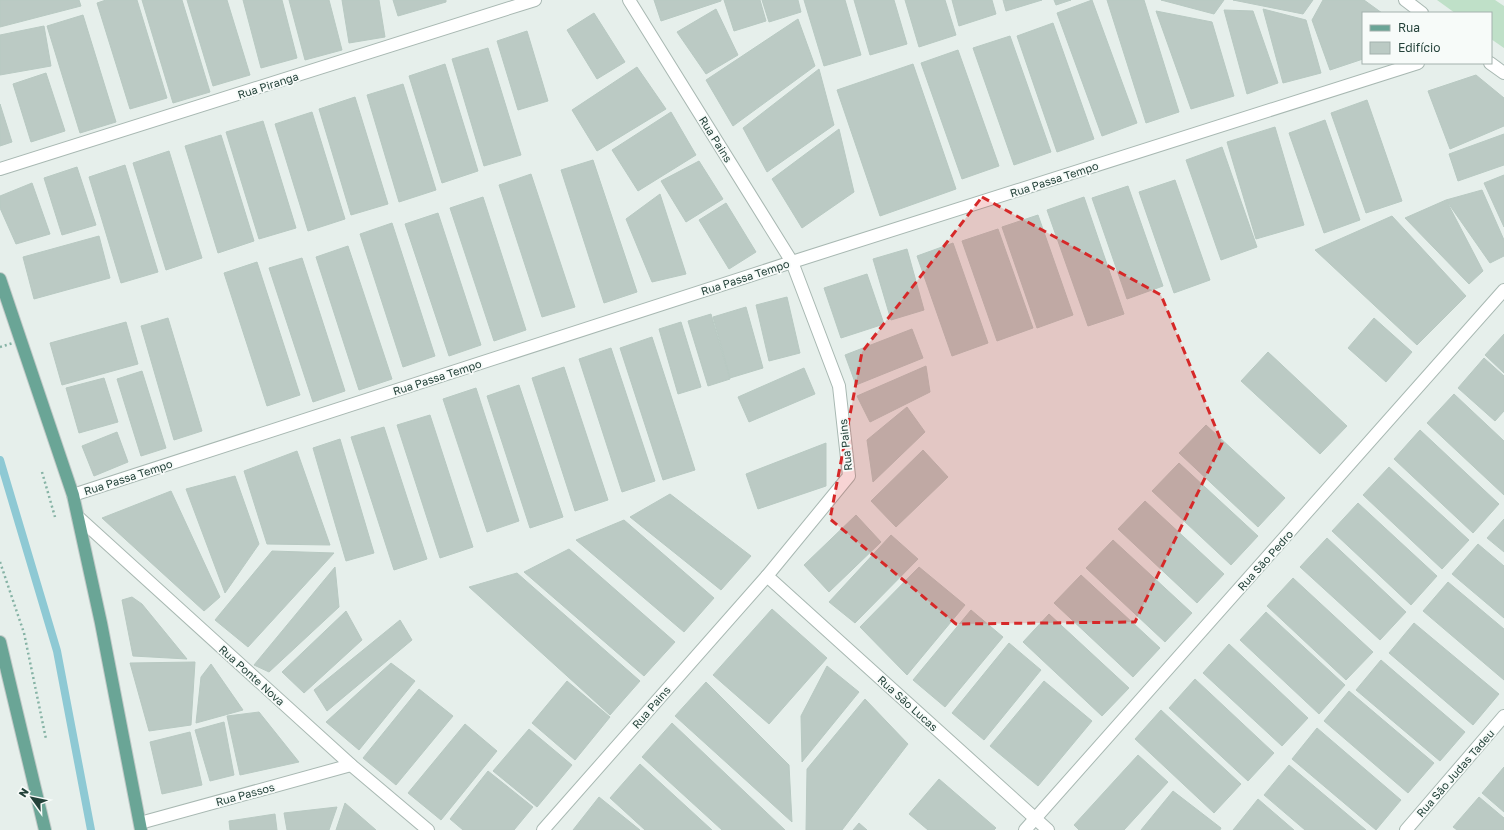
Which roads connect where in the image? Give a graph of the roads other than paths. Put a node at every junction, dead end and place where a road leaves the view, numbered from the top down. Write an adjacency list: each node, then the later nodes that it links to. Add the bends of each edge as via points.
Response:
1 (535, 0): 8 (street, Rua Piranga)
2 (629, 0): 9 (street, Rua Pains)
3 (1405, 0): 4 (street)
4 (1421, 12)
5 (1415, 64): 9 (street, Rua Passa Tempo)
6 (1491, 64): 7 (street)
7 (1504, 73)
8 (0, 169)
9 (792, 262): 12 (street, Rua Passa Tempo); 14 (street, Rua Pains, via 839,386 849,476)
10 (0, 279): 12 (main road)
11 (1504, 290): 18 (street, Rua São Pedro)
12 (73, 494): 13 (main road)
13 (78, 517): 17 (street, Rua Ponte Nova); 19 (main road)
14 (767, 576): 18 (street, Rua São Lucas); 22 (street, Rua Pains)
15 (0, 642): 20 (main road)
16 (1504, 716): 25 (street, Rua São Judas Tadeu)
17 (351, 765): 19 (street, Rua Passos); 21 (street, Rua Ponte Nova)
18 (1036, 818): 23 (street, Rua São Pedro); 24 (street, Rua São Lucas)
19 (141, 826)
20 (45, 830)
21 (428, 830)
22 (542, 830)
23 (1025, 830)
24 (1048, 830)
25 (1406, 830)

